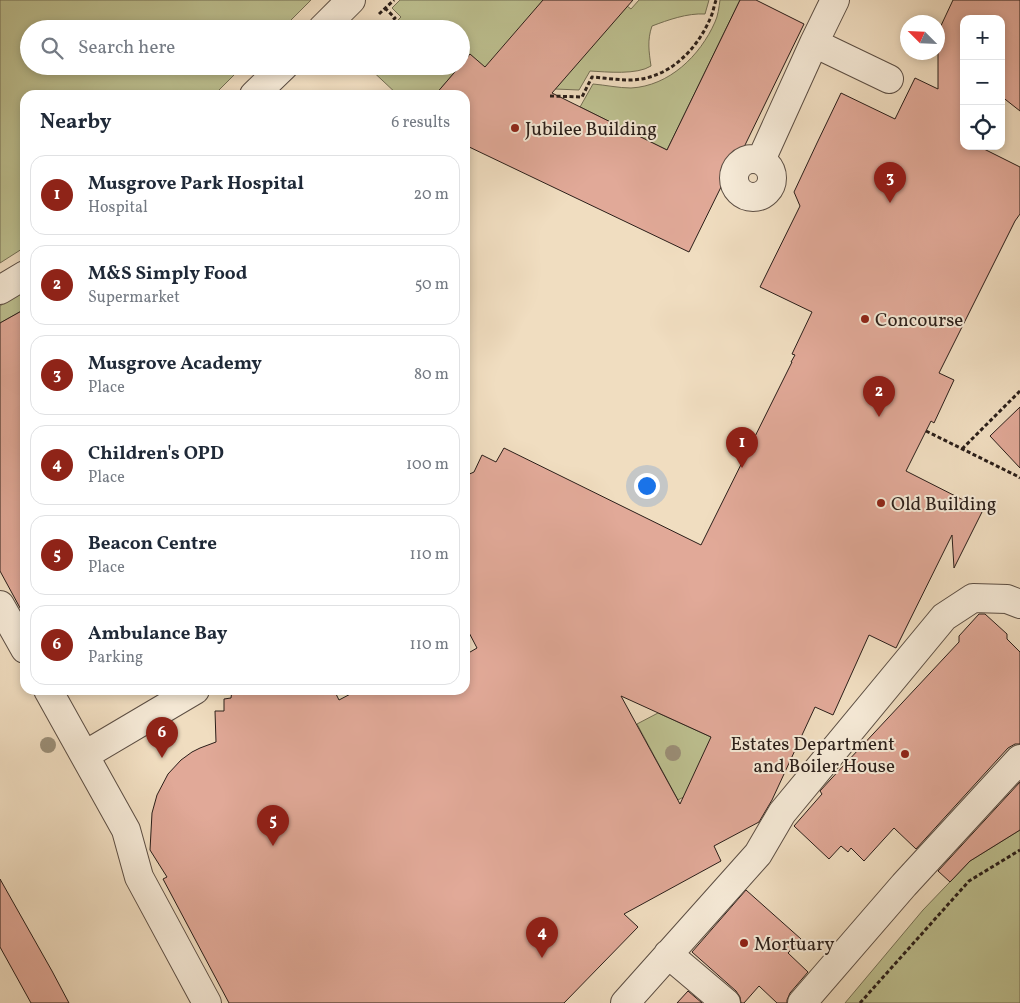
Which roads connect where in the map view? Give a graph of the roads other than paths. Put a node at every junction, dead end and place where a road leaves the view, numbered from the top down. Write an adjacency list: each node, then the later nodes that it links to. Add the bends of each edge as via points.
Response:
1 (351, 0): 3 (street)
2 (835, 0): 4 (street)
3 (331, 20)
4 (814, 43): 6 (street); 8 (street)
5 (275, 75): 7 (street)
6 (890, 79)
7 (259, 90)
8 (761, 160)
9 (20, 278): 10 (street)
10 (0, 290)
11 (1020, 604): 18 (street, via 1007,599 973,598 944,617 782,813 758,854)
12 (0, 605): 13 (street)
13 (20, 640)
14 (51, 695): 16 (street)
15 (187, 695): 16 (street)
16 (85, 755): 19 (street, via 126,830 139,877)
17 (1020, 759): 22 (street, via 904,885)
18 (668, 954): 20 (street); 21 (street)
19 (207, 1003)
20 (625, 1003)
21 (726, 1003)
22 (802, 1003)

